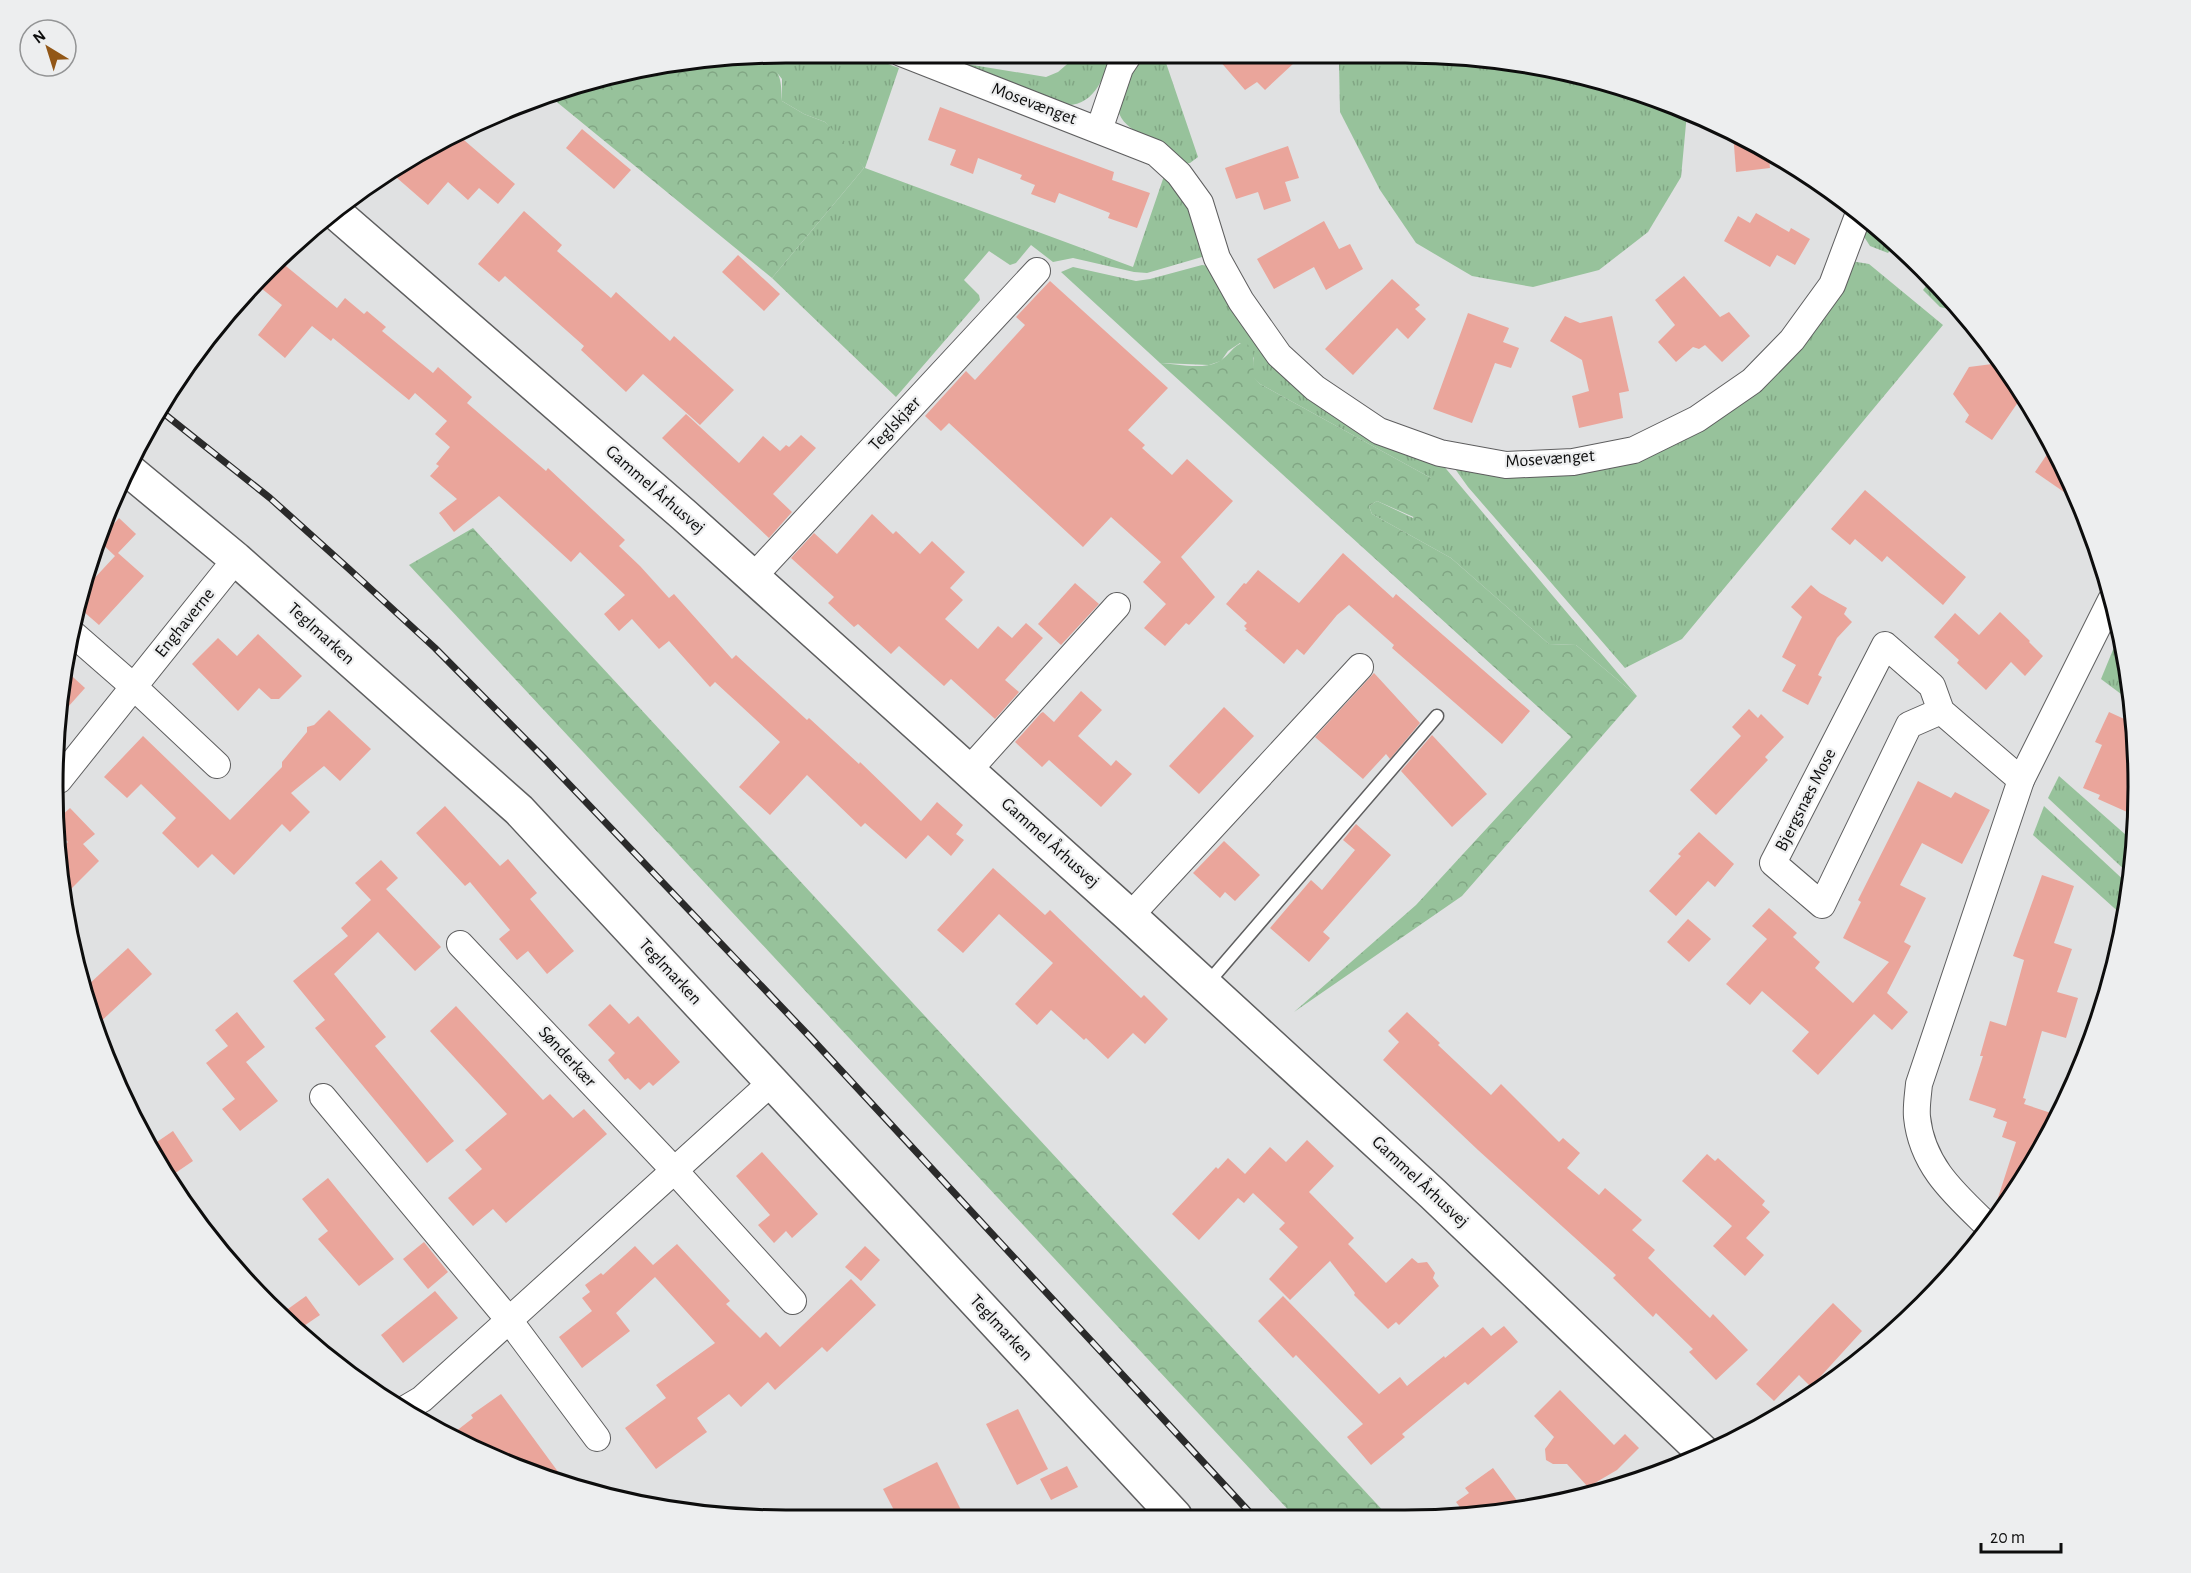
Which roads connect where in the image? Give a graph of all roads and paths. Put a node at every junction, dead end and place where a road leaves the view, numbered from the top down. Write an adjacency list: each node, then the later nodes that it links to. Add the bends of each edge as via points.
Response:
1 (929, 63): 3 (street, Mosevænget)
2 (1123, 63): 3 (street, Mosevænget)
3 (1099, 130): 5 (street, Mosevænget, via 1156,153 1179,174 1200,203 1217,258 1241,302 1279,355 1315,388 1379,431 1440,453 1506,465 1573,462 1634,450 1697,419 1752,381 1792,340 1832,285)
4 (341, 217): 9 (street, Gammel Århusvej)
5 (1856, 222)
6 (1037, 271): 9 (street, Teglskjær)
7 (134, 475): 8 (street, Teglmarken)
8 (236, 559): 14 (street, Enghaverne); 24 (street, Teglmarken, via 519,810)
9 (753, 577): 18 (street, Gammel Århusvej)
10 (1117, 606): 18 (street)
11 (2106, 610): 20 (street)
12 (78, 639): 14 (street)
13 (1360, 667): 21 (street)
14 (134, 687): 17 (street); 19 (street, Enghaverne)
15 (1941, 711): 15 (street, Bjergsnæs Mose, via 1932,686 1885,645 1773,863 1822,905 1909,724); 20 (street, Bjergsnæs Mose)
16 (1437, 716): 23 (lane)
17 (217, 765)
18 (969, 770): 21 (street, Gammel Århusvej)
19 (63, 774)
20 (2021, 780): 27 (street, via 1919,1084 1917,1116 1925,1152 1947,1186)
21 (1130, 916): 23 (street, Gammel Århusvej)
22 (460, 944): 26 (street, Sønderkær)
23 (1206, 986): 32 (street, Gammel Århusvej, via 1442,1202)
24 (772, 1082): 26 (street); 33 (street, Teglmarken)
25 (323, 1097): 29 (street)
26 (674, 1170): 28 (street, Sønderkær); 29 (street)
27 (1983, 1220)
28 (793, 1301)
29 (508, 1320): 30 (street); 31 (street)
30 (412, 1405)
31 (597, 1438)
32 (1698, 1447)
33 (1169, 1510)

